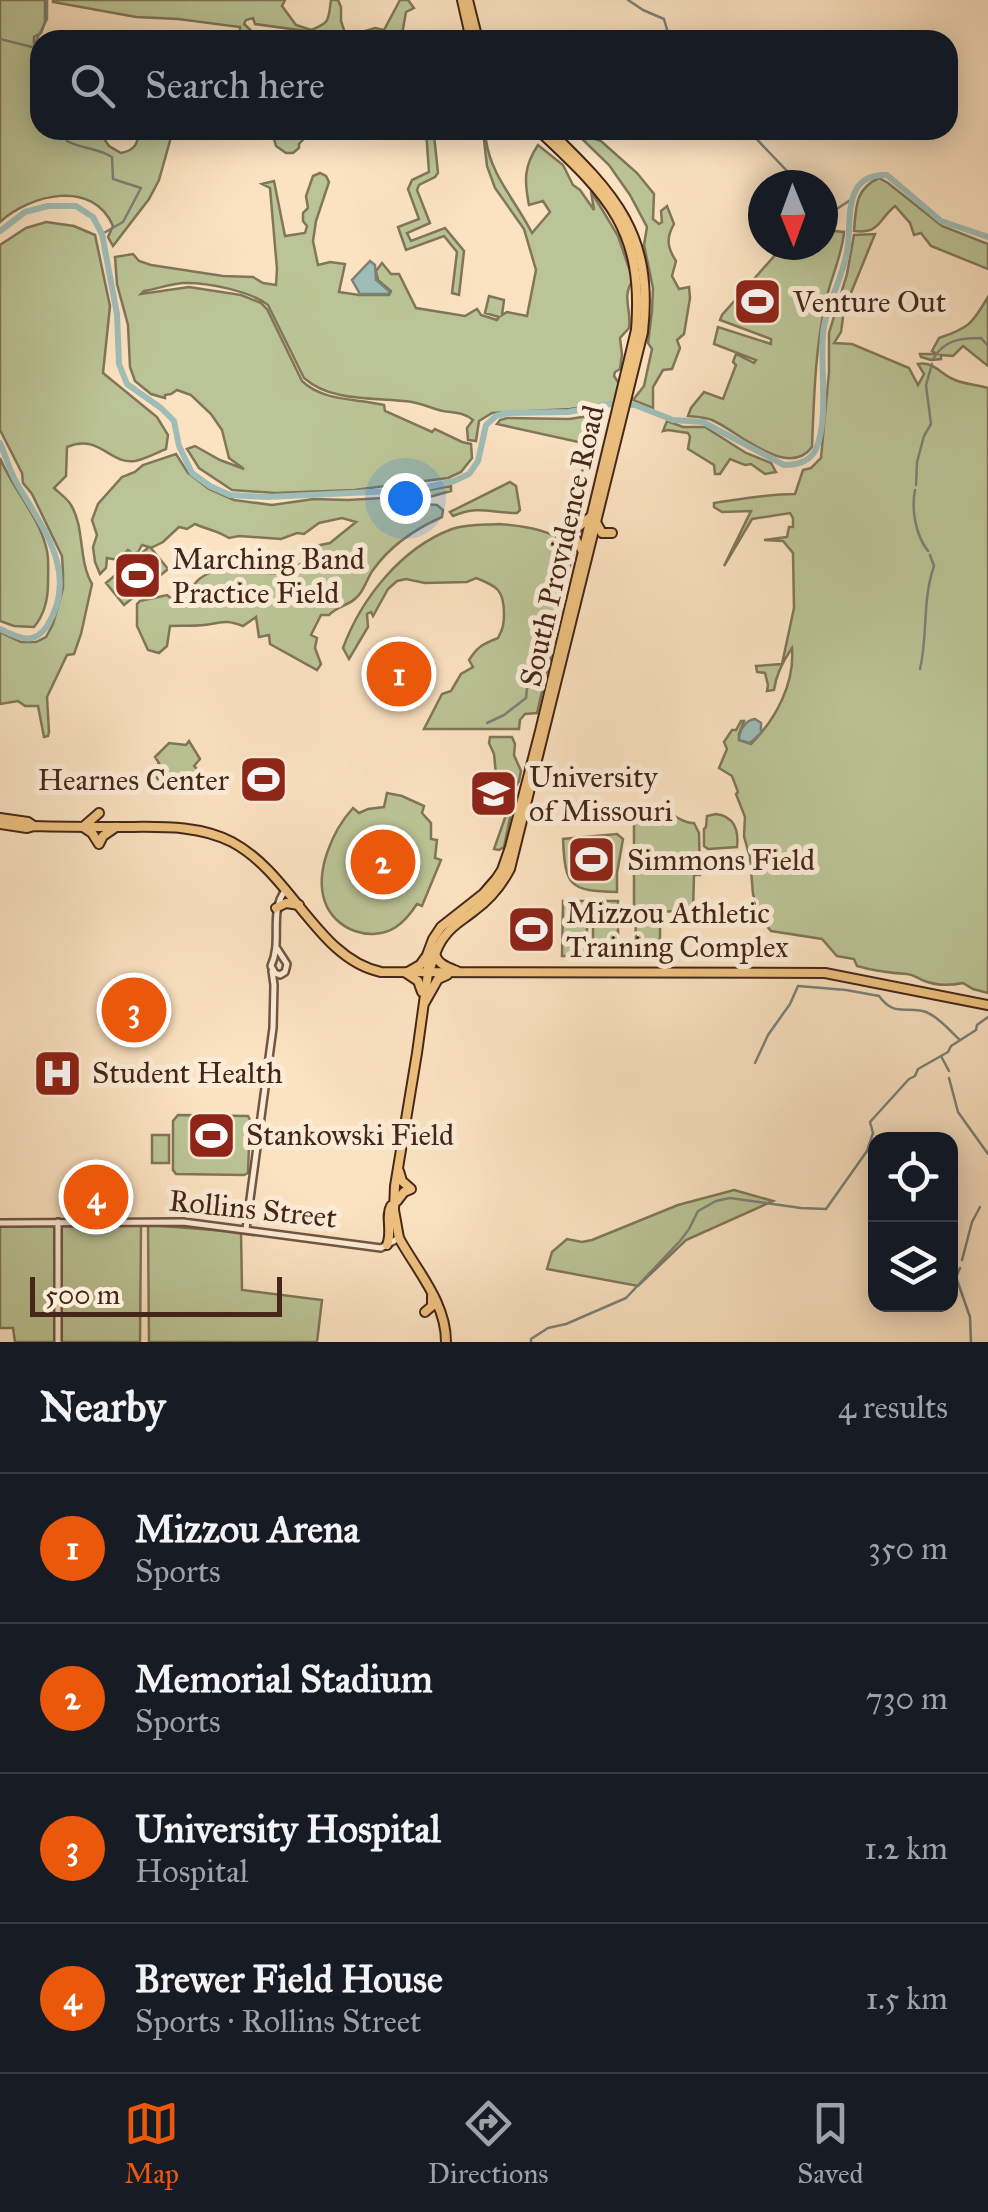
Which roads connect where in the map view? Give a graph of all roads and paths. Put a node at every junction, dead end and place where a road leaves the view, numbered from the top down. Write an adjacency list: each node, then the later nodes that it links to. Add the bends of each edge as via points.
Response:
1 (465, 1): 2 (main road); 3 (main road)
2 (472, 30)
3 (473, 30)
4 (549, 140): 6 (main road, South Providence Road, via 588,177 623,226 639,300)
5 (560, 140): 6 (main road, South Providence Road, via 613,196 641,258 646,314)
6 (628, 384): 7 (main road, South Providence Road)
7 (594, 518): 8 (main road, via 602,533); 10 (main road, South Providence Road); 10 (main road, via 561,530 580,544)
8 (612, 533)
9 (602, 544): 10 (main road)
10 (585, 559): 16 (main road, South Providence Road, via 510,847); 19 (main road, South Providence Road, via 510,869)
11 (99, 813): 13 (main road)
12 (0, 821): 13 (main road)
13 (82, 827): 14 (main road); 14 (main road, via 99,844)
14 (116, 827): 15 (main road, via 213,834 250,853)
15 (286, 888): 17 (main road); 18 (street)
16 (483, 894): 19 (main road); 20 (main road, South Providence Road, via 441,928)
17 (299, 905): 18 (main road); 23 (main road, via 346,957 374,970)
18 (276, 908): 21 (street)
19 (464, 918): 20 (main road, South Providence Road)
20 (432, 952): 23 (main road); 24 (main road); 25 (main road)
21 (278, 959): 22 (street, via 271,964); 22 (street, via 288,967)
22 (276, 973): 34 (street)
23 (406, 973): 24 (main road); 26 (main road, via 420,984)
24 (428, 973): 25 (main road); 26 (main road)
25 (461, 973): 26 (main road, via 438,979); 27 (main road, via 825,973)
26 (423, 1006): 28 (main road)
27 (988, 1006)
28 (419, 1033): 29 (main road); 30 (main road)
29 (427, 1043)
30 (398, 1168): 31 (main road); 31 (main road, via 411,1189)
31 (393, 1205): 35 (main road); 36 (main road)
32 (0, 1222): 33 (street, Rollins Street)
33 (58, 1222): 34 (street, Rollins Street); 40 (street)
34 (246, 1228): 36 (street, Rollins Street)
35 (400, 1238): 36 (street); 37 (main road)
36 (384, 1246): 37 (street, Rollins Street)
37 (404, 1249): 38 (main road)
38 (432, 1291): 39 (main road); 41 (main road)
39 (425, 1312)
40 (58, 1342)
41 (446, 1342)

